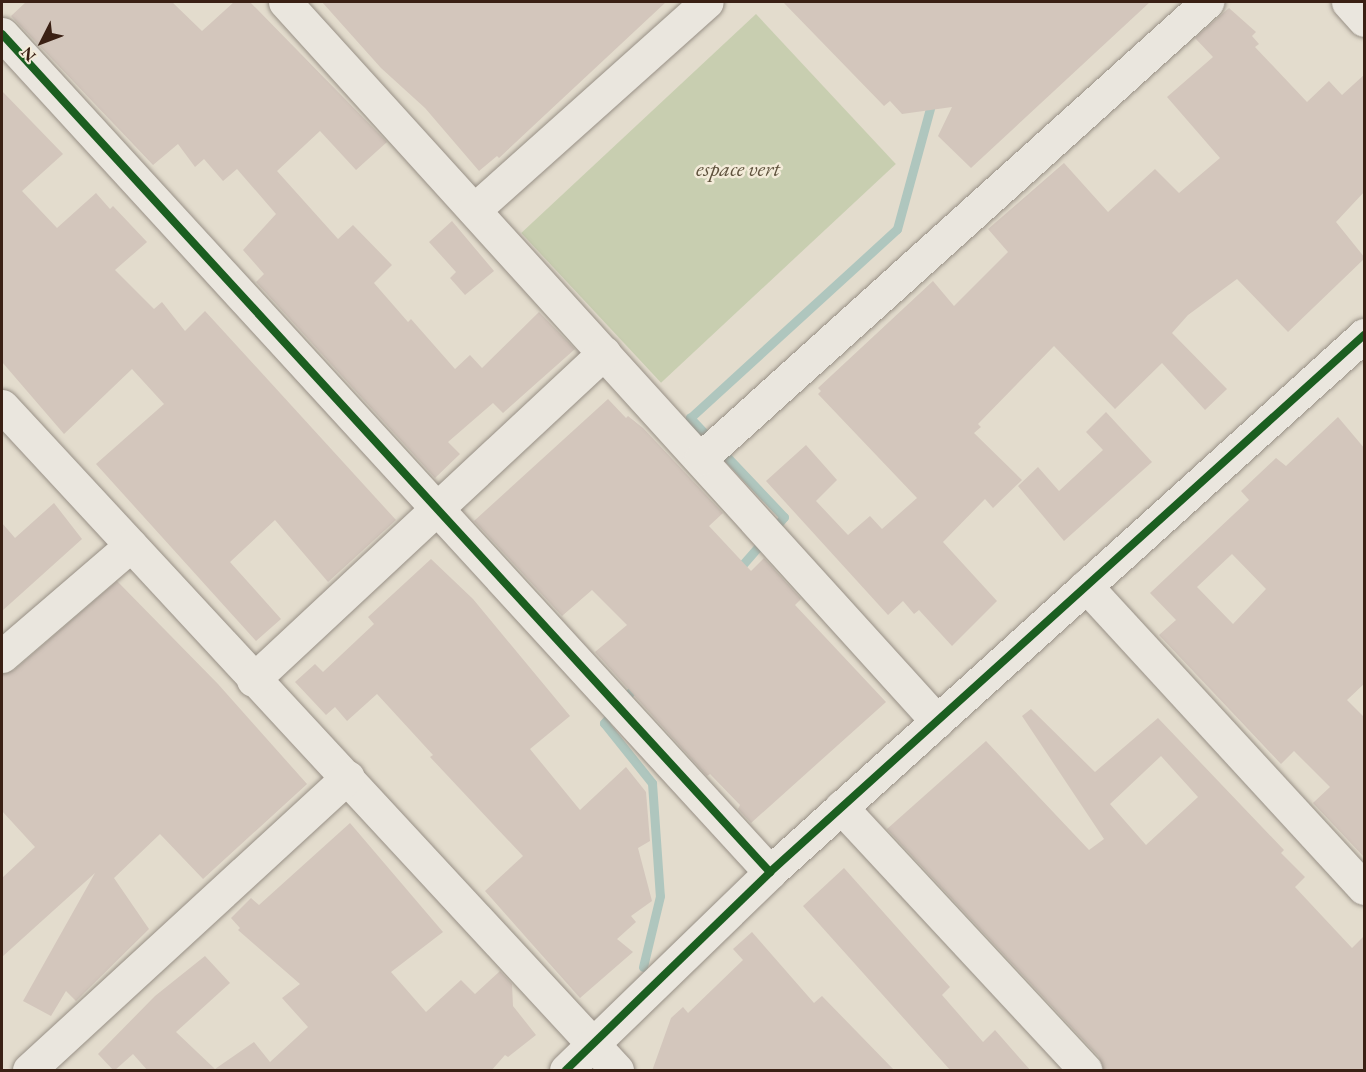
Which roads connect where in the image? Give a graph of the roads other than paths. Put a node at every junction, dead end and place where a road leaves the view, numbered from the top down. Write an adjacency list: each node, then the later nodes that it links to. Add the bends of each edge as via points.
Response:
1 (285, 2): 7 (street)
2 (707, 2): 7 (street)
3 (1207, 2): 11 (street)
4 (1348, 2): 5 (street)
5 (1365, 20)
6 (2, 34): 12 (street)
7 (474, 210): 9 (street)
8 (1360, 348): 14 (street)
9 (604, 353): 11 (street); 12 (street)
10 (2, 406): 13 (street)
11 (700, 459): 17 (street)
12 (437, 509): 16 (street); 20 (street)
13 (131, 546): 15 (street); 16 (street)
14 (1086, 586): 17 (street); 21 (street)
15 (2, 656)
16 (253, 680): 18 (street)
17 (938, 721): 19 (street)
18 (348, 777): 22 (street); 23 (street)
19 (841, 807): 20 (street); 26 (street)
20 (770, 872): 22 (street)
21 (1362, 879)
22 (597, 1059): 24 (street); 25 (street)
23 (29, 1071)
24 (566, 1071)
25 (617, 1071)
26 (1085, 1071)

